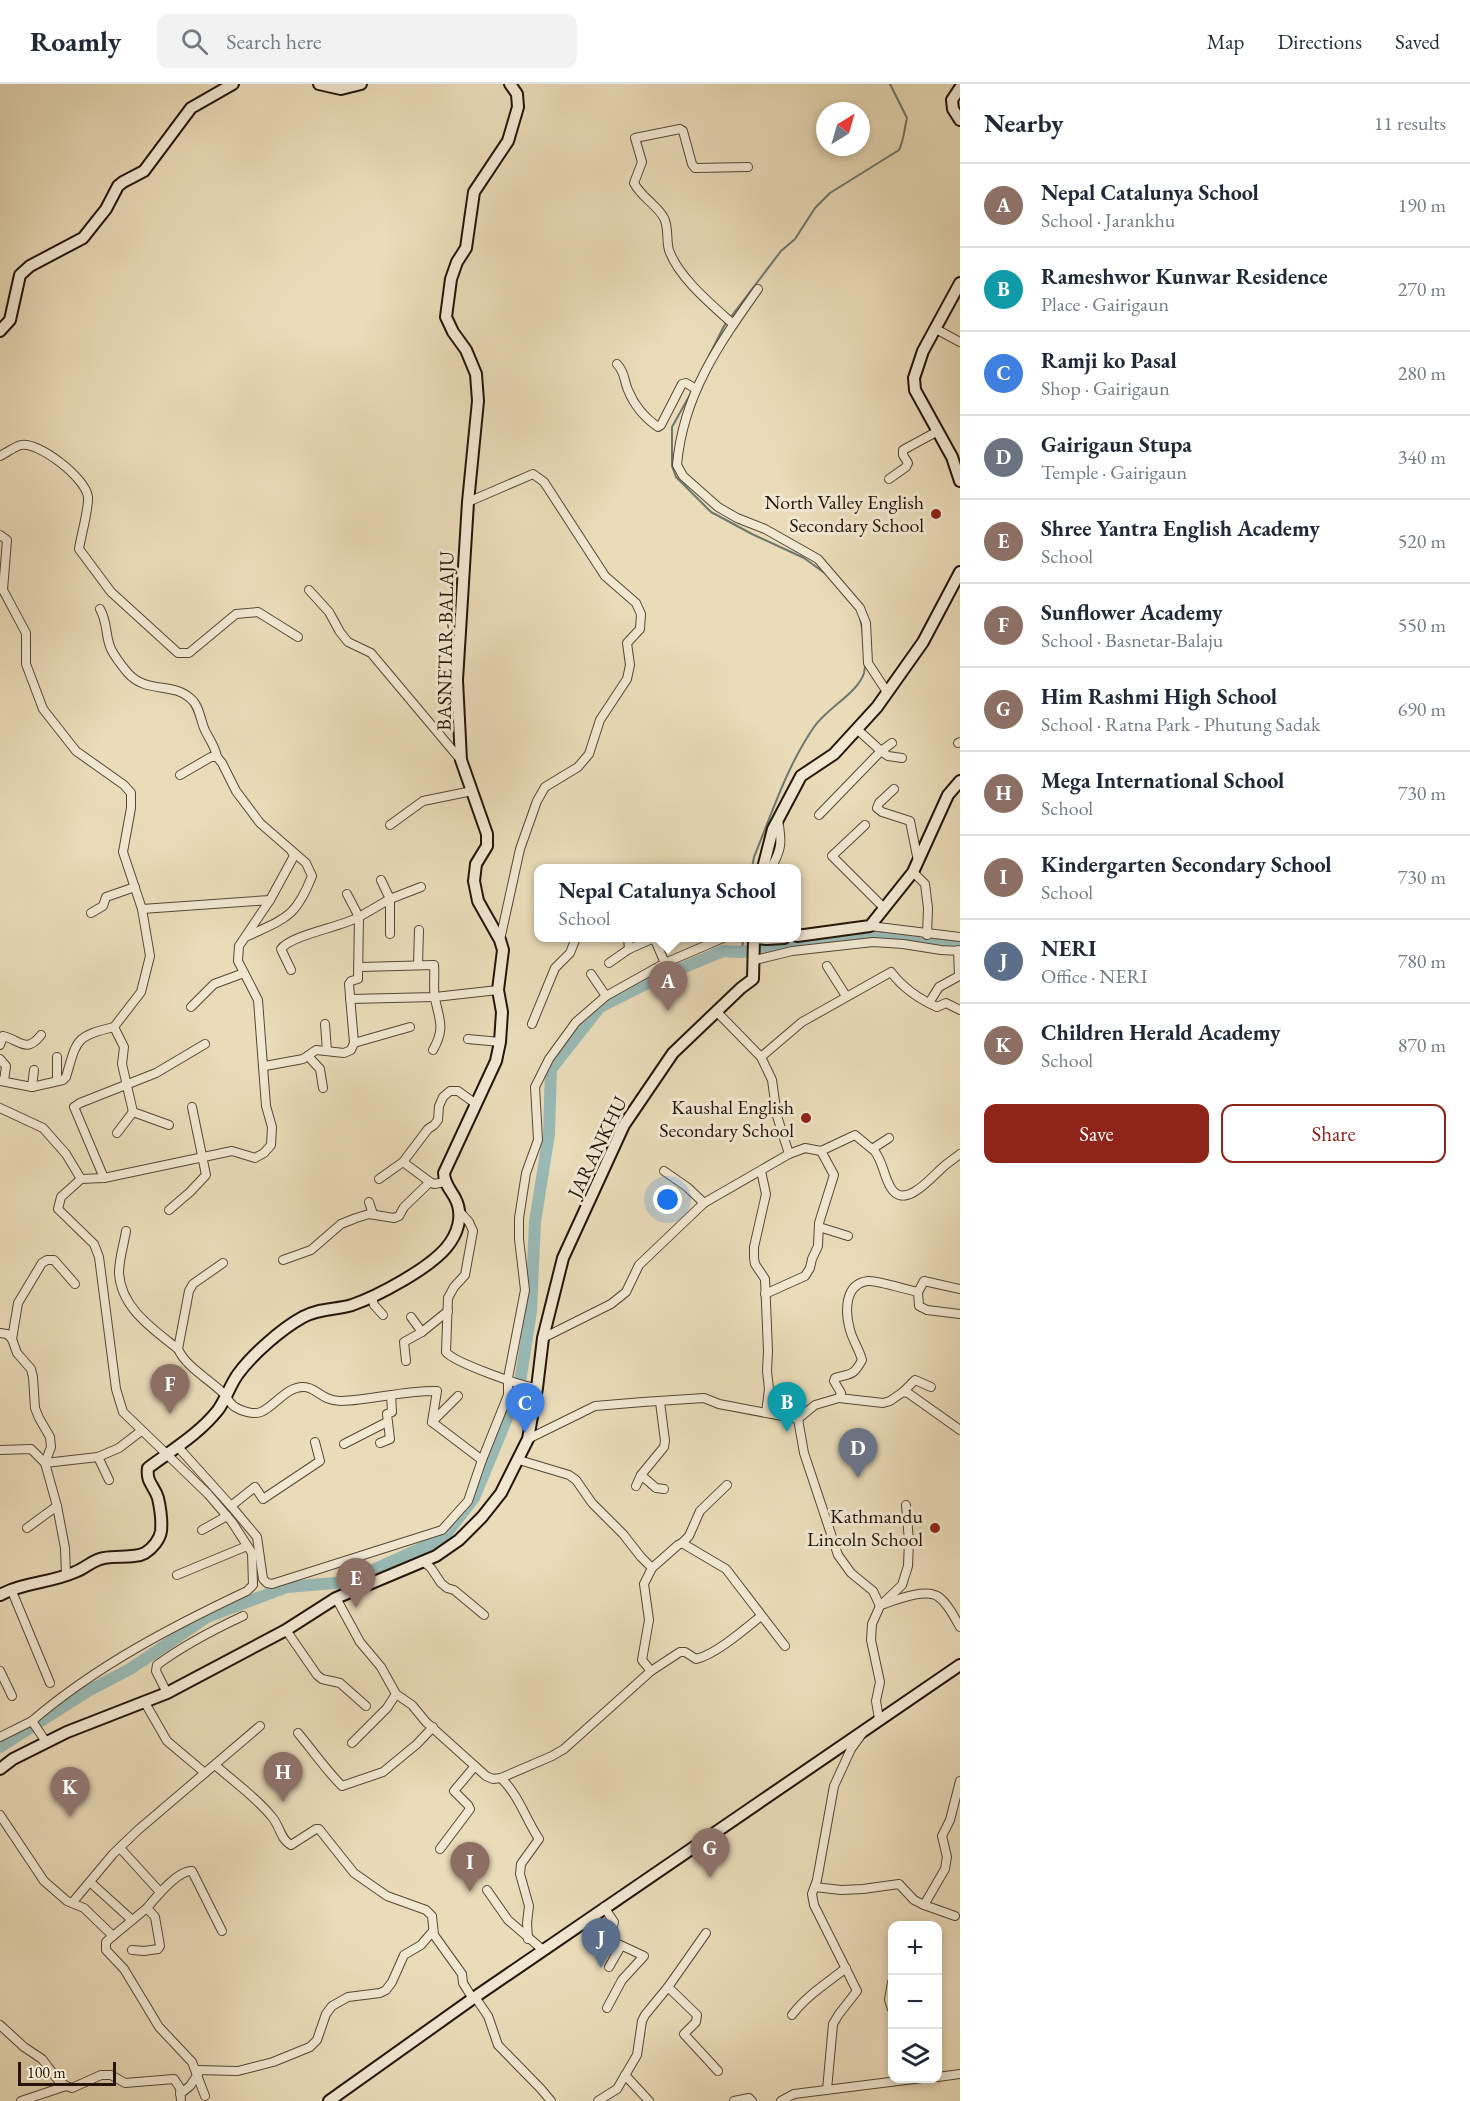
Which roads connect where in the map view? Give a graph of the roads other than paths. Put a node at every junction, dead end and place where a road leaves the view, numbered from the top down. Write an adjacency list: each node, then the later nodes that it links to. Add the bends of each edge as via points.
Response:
1 (234, 84): 14 (street, via 191,108 144,171 118,186 83,238 20,275 10,320)
2 (319, 84): 3 (street, via 341,89)
3 (361, 84)
4 (510, 84): 22 (street, BASNETAR-BALAJU, via 518,94 518,107 508,141 474,192 466,248 451,279 446,317 476,374 477,423)
5 (960, 88): 6 (street, via 952,100)
6 (956, 111): 7 (street)
7 (960, 120)
8 (748, 167): 12 (street, via 695,168 680,129 635,138 642,162 634,183 663,216 669,250 681,272)
9 (960, 283): 11 (street)
10 (758, 289): 12 (street)
11 (957, 294): 13 (street)
12 (733, 324): 17 (street)
13 (936, 329): 15 (street); 18 (street, via 914,378 915,390)
14 (0, 331)
15 (960, 342)
16 (617, 364): 17 (street, via 645,417 658,427 682,384)
17 (696, 389): 28 (street, via 678,452 680,471 718,507 818,559 860,609 866,623 868,663)
18 (938, 430): 20 (street, via 903,450 908,463); 21 (street)
19 (0, 456): 27 (street, via 21,445 31,446 69,468 82,482 88,498 79,549 111,592 178,653 189,653 236,614 258,612)
20 (889, 479)
21 (960, 481)
22 (468, 502): 34 (street, BASNETAR-BALAJU, via 458,680); 65 (street, via 533,474 544,482 605,576 636,603 641,614 640,629 627,643 627,679 600,720 589,754 578,767 545,787 537,801 520,849)
23 (0, 535): 49 (street, via 7,540 3,590 26,633 26,664 43,710 76,751 131,793 123,852)
24 (960, 572): 28 (street, via 924,642)
25 (309, 590): 34 (street, via 348,642 371,653)
26 (100, 609): 32 (street, via 111,648 127,673 141,684 190,698 198,708)
27 (298, 638)
28 (887, 692): 29 (street)
29 (858, 730): 31 (street); 40 (street, via 834,754 801,776)
30 (892, 743): 31 (street)
31 (881, 751): 33 (street); 39 (street)
32 (217, 757): 35 (street); 43 (street, via 260,823)
33 (902, 758)
34 (461, 760): 38 (street, BASNETAR-BALAJU)
35 (180, 775)
36 (960, 781): 44 (street, via 948,795)
37 (894, 789): 44 (street, via 877,808 910,821)
38 (472, 791): 41 (street, via 423,801); 65 (street, BASNETAR-BALAJU, via 487,834 487,846 476,864 474,881 478,901)
39 (819, 815)
40 (778, 820): 45 (street); 46 (street, via 782,841)
41 (390, 825)
42 (865, 825): 54 (street, via 832,856)
43 (291, 850): 53 (street, via 294,856); 63 (street, via 306,863 312,876 306,891 297,908 281,921)
44 (918, 861): 47 (street)
45 (764, 864)
46 (773, 864)
47 (913, 872): 54 (street); 61 (street, via 925,884)
48 (381, 880): 52 (street)
49 (135, 887): 55 (street); 56 (street, via 106,897 103,906)
50 (421, 887): 52 (street)
51 (347, 894): 57 (street)
52 (390, 899): 57 (street); 60 (street)
53 (270, 900): 55 (street); 63 (street)
54 (884, 908): 58 (street)
55 (142, 909): 94 (street, via 148,965 141,992)
56 (91, 913)
57 (359, 917): 79 (street); 80 (street, via 283,946)
58 (870, 926): 61 (street); 62 (street)
59 (419, 930): 77 (street)
60 (390, 934)
61 (927, 934): 64 (street)
62 (801, 935)
63 (247, 937): 81 (street, via 239,946 238,961)
64 (960, 937)
65 (500, 940): 83 (street, BASNETAR-BALAJU, via 503,950)
66 (574, 942): 93 (street, via 551,975)
67 (628, 942): 72 (street)
68 (645, 942): 72 (street)
69 (656, 942): 76 (street)
70 (706, 942): 76 (street)
71 (754, 942): 74 (street)
72 (629, 949): 75 (street)
73 (959, 950): 74 (street, via 873,942 792,951); 88 (street, via 959,976 939,987)
74 (755, 960): 91 (street, JARANKHU, via 753,979)
75 (609, 963)
76 (665, 963): 84 (street)
77 (418, 965): 79 (street); 86 (street, via 434,964)
78 (827, 966): 85 (street)
79 (360, 967): 87 (street, via 358,979 349,984)
80 (291, 970)
81 (244, 973): 89 (street, via 214,984); 108 (street, via 258,1000)
82 (591, 974): 84 (street)
83 (498, 990): 86 (street); 98 (street, BASNETAR-BALAJU, via 502,1012)
84 (606, 996): 160 (street, via 576,1022 549,1059 535,1087 538,1140 526,1173 519,1218 525,1290)
85 (846, 996): 88 (street, via 891,972 899,983); 105 (street, via 802,1022)
86 (435, 997): 87 (street); 102 (street, via 442,1022)
87 (350, 999): 99 (street)
88 (929, 1003): 90 (street, via 937,1007 946,1003)
89 (191, 1007)
90 (960, 1010)
91 (716, 1011): 105 (street); 156 (street, JARANKHU, via 673,1053 624,1125 563,1258)
92 (325, 1023): 103 (street)
93 (532, 1024)
94 (114, 1027): 110 (street, via 87,1033 75,1045 66,1077); 112 (street, via 124,1047 122,1064)
95 (410, 1027): 99 (street)
96 (41, 1035): 101 (street, via 26,1046 3,1036)
97 (468, 1039): 98 (street)
98 (500, 1041): 115 (street, BASNETAR-BALAJU, via 496,1061)
99 (354, 1043): 103 (street, via 344,1053)
100 (205, 1044): 112 (street, via 156,1073)
101 (0, 1045)
102 (433, 1050)
103 (327, 1051): 104 (street, via 316,1050)
104 (308, 1056): 108 (street); 114 (street, via 320,1069)
105 (762, 1056): 124 (street, via 772,1080 777,1116)
106 (57, 1057): 110 (street)
107 (0, 1059): 111 (street, via 6,1066)
108 (265, 1066): 126 (street, via 271,1145 255,1158 232,1151)
109 (34, 1070): 113 (street)
110 (57, 1080): 113 (street)
111 (2, 1081): 113 (street)
112 (127, 1084): 118 (street); 130 (street, via 74,1107)
113 (32, 1087)
114 (323, 1088)
115 (476, 1104): 127 (street, via 458,1091 450,1091 439,1106 438,1120); 134 (street, BASNETAR-BALAJU, via 445,1168)
116 (192, 1107): 126 (street)
117 (0, 1108): 131 (street, via 43,1128)
118 (133, 1112): 119 (street); 120 (street)
119 (169, 1125)
120 (117, 1133)
121 (889, 1138): 122 (street)
122 (873, 1149): 123 (street, via 855,1135); 125 (street, via 891,1188 903,1196 925,1186)
123 (821, 1151): 124 (street, via 805,1148); 140 (street, via 834,1175)
124 (789, 1154): 129 (street)
125 (960, 1154)
126 (203, 1157): 130 (street); 137 (street, via 206,1175)
127 (403, 1162): 132 (street); 133 (street)
128 (664, 1171): 136 (street)
129 (761, 1171): 136 (street); 148 (street, via 766,1194 754,1258 765,1279)
130 (104, 1178): 131 (street)
131 (81, 1179): 174 (street, via 61,1197 58,1209 94,1244 99,1257 116,1389 123,1412)
132 (379, 1179)
133 (430, 1182): 134 (street); 139 (street, via 399,1216)
134 (445, 1182): 138 (street)
135 (369, 1202): 139 (street)
136 (704, 1203): 156 (street, via 639,1265 621,1297)
137 (170, 1210)
138 (460, 1212): 149 (street, via 457,1228 432,1261); 150 (street, via 473,1231 465,1275 448,1298)
139 (374, 1215): 143 (street, via 341,1224 312,1250)
140 (819, 1227): 142 (street); 148 (street, via 818,1246 805,1276)
141 (126, 1231): 158 (street, via 119,1272 122,1288 132,1309 146,1324)
142 (848, 1236)
143 (283, 1260)
144 (223, 1263): 158 (street, via 189,1291)
145 (75, 1284): 157 (street, via 54,1260 42,1263 18,1303)
146 (960, 1289): 147 (street, via 924,1281)
147 (918, 1292): 151 (street, via 919,1306); 167 (street, via 869,1281 855,1286 846,1302 850,1331 862,1360 849,1376 835,1378)
148 (765, 1294): 169 (street, via 769,1389)
149 (372, 1297): 152 (street); 165 (street, via 315,1311 292,1323 238,1374)
150 (448, 1311): 154 (street); 160 (street, via 448,1355)
151 (960, 1314)
152 (383, 1315)
153 (411, 1317): 154 (street)
154 (422, 1332): 159 (street, via 404,1342)
155 (0, 1333): 157 (street)
156 (543, 1338): 161 (street, JARANKHU)
157 (12, 1339): 185 (street, via 30,1369 36,1408 50,1437)
158 (178, 1348): 165 (street, via 186,1362)
159 (406, 1361)
160 (511, 1380): 161 (street); 183 (street)
161 (537, 1388): 175 (street, JARANKHU)
162 (931, 1388): 163 (street, via 915,1380)
163 (903, 1392): 167 (street, via 883,1403); 173 (street, via 924,1402)
164 (391, 1395): 165 (street, via 328,1400 306,1386 297,1387 261,1412 252,1413 234,1407); 171 (street, via 392,1412 387,1414); 172 (street, via 437,1391)
165 (226, 1396): 179 (street, via 217,1410)
166 (458, 1396): 172 (street)
167 (839, 1398): 170 (street, via 815,1405)
168 (660, 1401): 169 (street, via 704,1398); 175 (street, via 595,1406); 186 (street, via 664,1447)
169 (766, 1413): 170 (street)
170 (798, 1419): 205 (street, via 804,1453 838,1555 851,1573 873,1591)
171 (387, 1422): 177 (street, via 390,1439); 178 (street)
172 (432, 1422): 183 (street)
173 (960, 1430)
174 (141, 1431): 181 (street); 182 (street, via 119,1448)
175 (528, 1439): 184 (street, JARANKHU)
176 (315, 1442): 193 (street, via 320,1461 263,1499 255,1487)
177 (380, 1443)
178 (344, 1444)
179 (178, 1447): 181 (street); 193 (street)
180 (0, 1450): 185 (street, via 31,1449)
181 (168, 1454): 194 (street); 201 (street, via 148,1468 147,1478 157,1497 161,1532 158,1541 143,1554 104,1558)
182 (98, 1457): 185 (street); 187 (street)
183 (482, 1460): 194 (street, via 468,1500 442,1530 272,1584 263,1579 256,1537)
184 (519, 1460): 199 (street, JARANKHU, via 482,1517 459,1540); 200 (street, via 569,1474)
185 (45, 1463): 192 (street)
186 (641, 1475): 189 (street); 190 (street, via 656,1488)
187 (109, 1479)
188 (727, 1485): 197 (street, via 700,1511)
189 (636, 1486)
190 (664, 1489)
191 (906, 1505): 205 (street, via 908,1566 902,1585)
192 (57, 1506): 195 (street); 201 (street)
193 (231, 1506): 194 (street)
194 (232, 1518): 196 (street); 198 (street)
195 (27, 1528)
196 (202, 1530)
197 (682, 1543): 200 (street); 208 (street, via 726,1569)
198 (247, 1546): 202 (street); 222 (street, via 252,1553 251,1588 147,1641 64,1694)
199 (424, 1562): 204 (street, JARANKHU); 206 (street, via 441,1583)
200 (652, 1568): 214 (street, via 644,1584 649,1620 642,1660)
201 (66, 1575): 203 (street)
202 (177, 1575)
203 (3, 1593): 215 (street)
204 (336, 1598): 210 (street, JARANKHU); 217 (street)
205 (880, 1606): 209 (street, via 930,1593 939,1596); 221 (street, via 872,1624 871,1640 879,1682)
206 (484, 1615)
207 (243, 1616): 216 (street, via 156,1666)
208 (761, 1617): 211 (street); 214 (street, via 703,1657 696,1659 680,1652)
209 (960, 1627)
210 (286, 1630): 216 (street, JARANKHU); 220 (street, via 317,1675 340,1683)
211 (784, 1646)
212 (960, 1665): 221 (street)
213 (0, 1671): 218 (street)
214 (651, 1671): 234 (street, via 564,1749)
215 (50, 1683)
216 (167, 1693): 219 (street, JARANKHU)
217 (396, 1694): 224 (street); 229 (street)
218 (12, 1696)
219 (144, 1701): 228 (street, JARANKHU); 233 (street, via 167,1741)
220 (366, 1706)
221 (879, 1719): 225 (street)
222 (32, 1722): 227 (street); 228 (street)
223 (260, 1726): 230 (street)
224 (433, 1727): 226 (street, via 383,1772 344,1786 324,1768); 231 (street)
225 (868, 1727): 241 (street, via 851,1749 834,1786); 246 (street)
226 (298, 1733)
227 (0, 1737)
228 (46, 1742): 232 (street, JARANKHU)
229 (352, 1743)
230 (215, 1765): 233 (street); 251 (street, via 274,1819 286,1842 291,1845 319,1829 354,1873 387,1896 426,1910 432,1916)
231 (475, 1766): 234 (street, via 486,1776); 239 (street, via 454,1791 470,1809)
232 (0, 1768)
233 (205, 1773): 238 (street)
234 (501, 1778): 254 (street, via 516,1794 539,1839 521,1864 529,1906)
235 (960, 1781): 245 (street, via 942,1836 947,1857 945,1869)
236 (0, 1815): 237 (street)
237 (4, 1828): 244 (street, via 44,1881)
238 (120, 1848): 240 (street); 243 (street)
239 (440, 1849)
240 (90, 1881): 244 (street); 249 (street)
241 (815, 1887): 245 (street, via 841,1890 899,1884); 259 (street, via 812,1900)
242 (487, 1890): 254 (street)
243 (160, 1892): 247 (street); 250 (street, via 185,1871 192,1870)
244 (72, 1903): 253 (street, via 84,1908)
245 (924, 1905): 248 (street)
246 (604, 1907): 255 (street, via 614,1922 614,1942); 257 (street)
247 (147, 1908): 249 (street); 256 (street, via 155,1917 160,1946 154,1950)
248 (955, 1916)
249 (132, 1920): 253 (street)
250 (222, 1931)
251 (433, 1931): 261 (street); 266 (street, via 422,1946 404,1955 386,1990 348,1997 332,2006 310,2047 238,2071)
252 (706, 1933): 260 (street)
253 (113, 1936): 266 (street, via 106,1942 106,1950 124,1969 159,2027)
254 (528, 1940): 257 (street)
255 (621, 1946): 258 (street); 262 (street, via 644,1956 622,1980)
256 (132, 1950)
257 (543, 1950): 261 (street)
258 (609, 1967)
259 (846, 1968): 263 (street, via 800,2004); 272 (street, via 857,1991 833,2024)
260 (668, 1988): 265 (street, via 698,2015 684,2034); 268 (street, via 642,2021 639,2052)
261 (474, 1998): 276 (street); 277 (street, via 488,2016 498,2045)
262 (607, 2008)
263 (792, 2015)
264 (0, 2025): 271 (street, via 42,2058)
265 (718, 2071)
266 (197, 2072): 273 (street); 274 (street)
267 (960, 2074): 269 (street)
268 (625, 2076): 278 (street, via 617,2089); 279 (street)
269 (942, 2076)
270 (888, 2083): 272 (street)
271 (66, 2086): 274 (street, via 72,2088 101,2074 125,2083 174,2079); 275 (street)
272 (827, 2090): 282 (street, via 794,2094)
273 (205, 2096)
274 (181, 2097)
275 (21, 2101)
276 (329, 2101)
277 (551, 2101)
278 (598, 2101)
279 (649, 2101)
280 (734, 2101): 281 (street)
281 (752, 2101)
282 (781, 2101)

